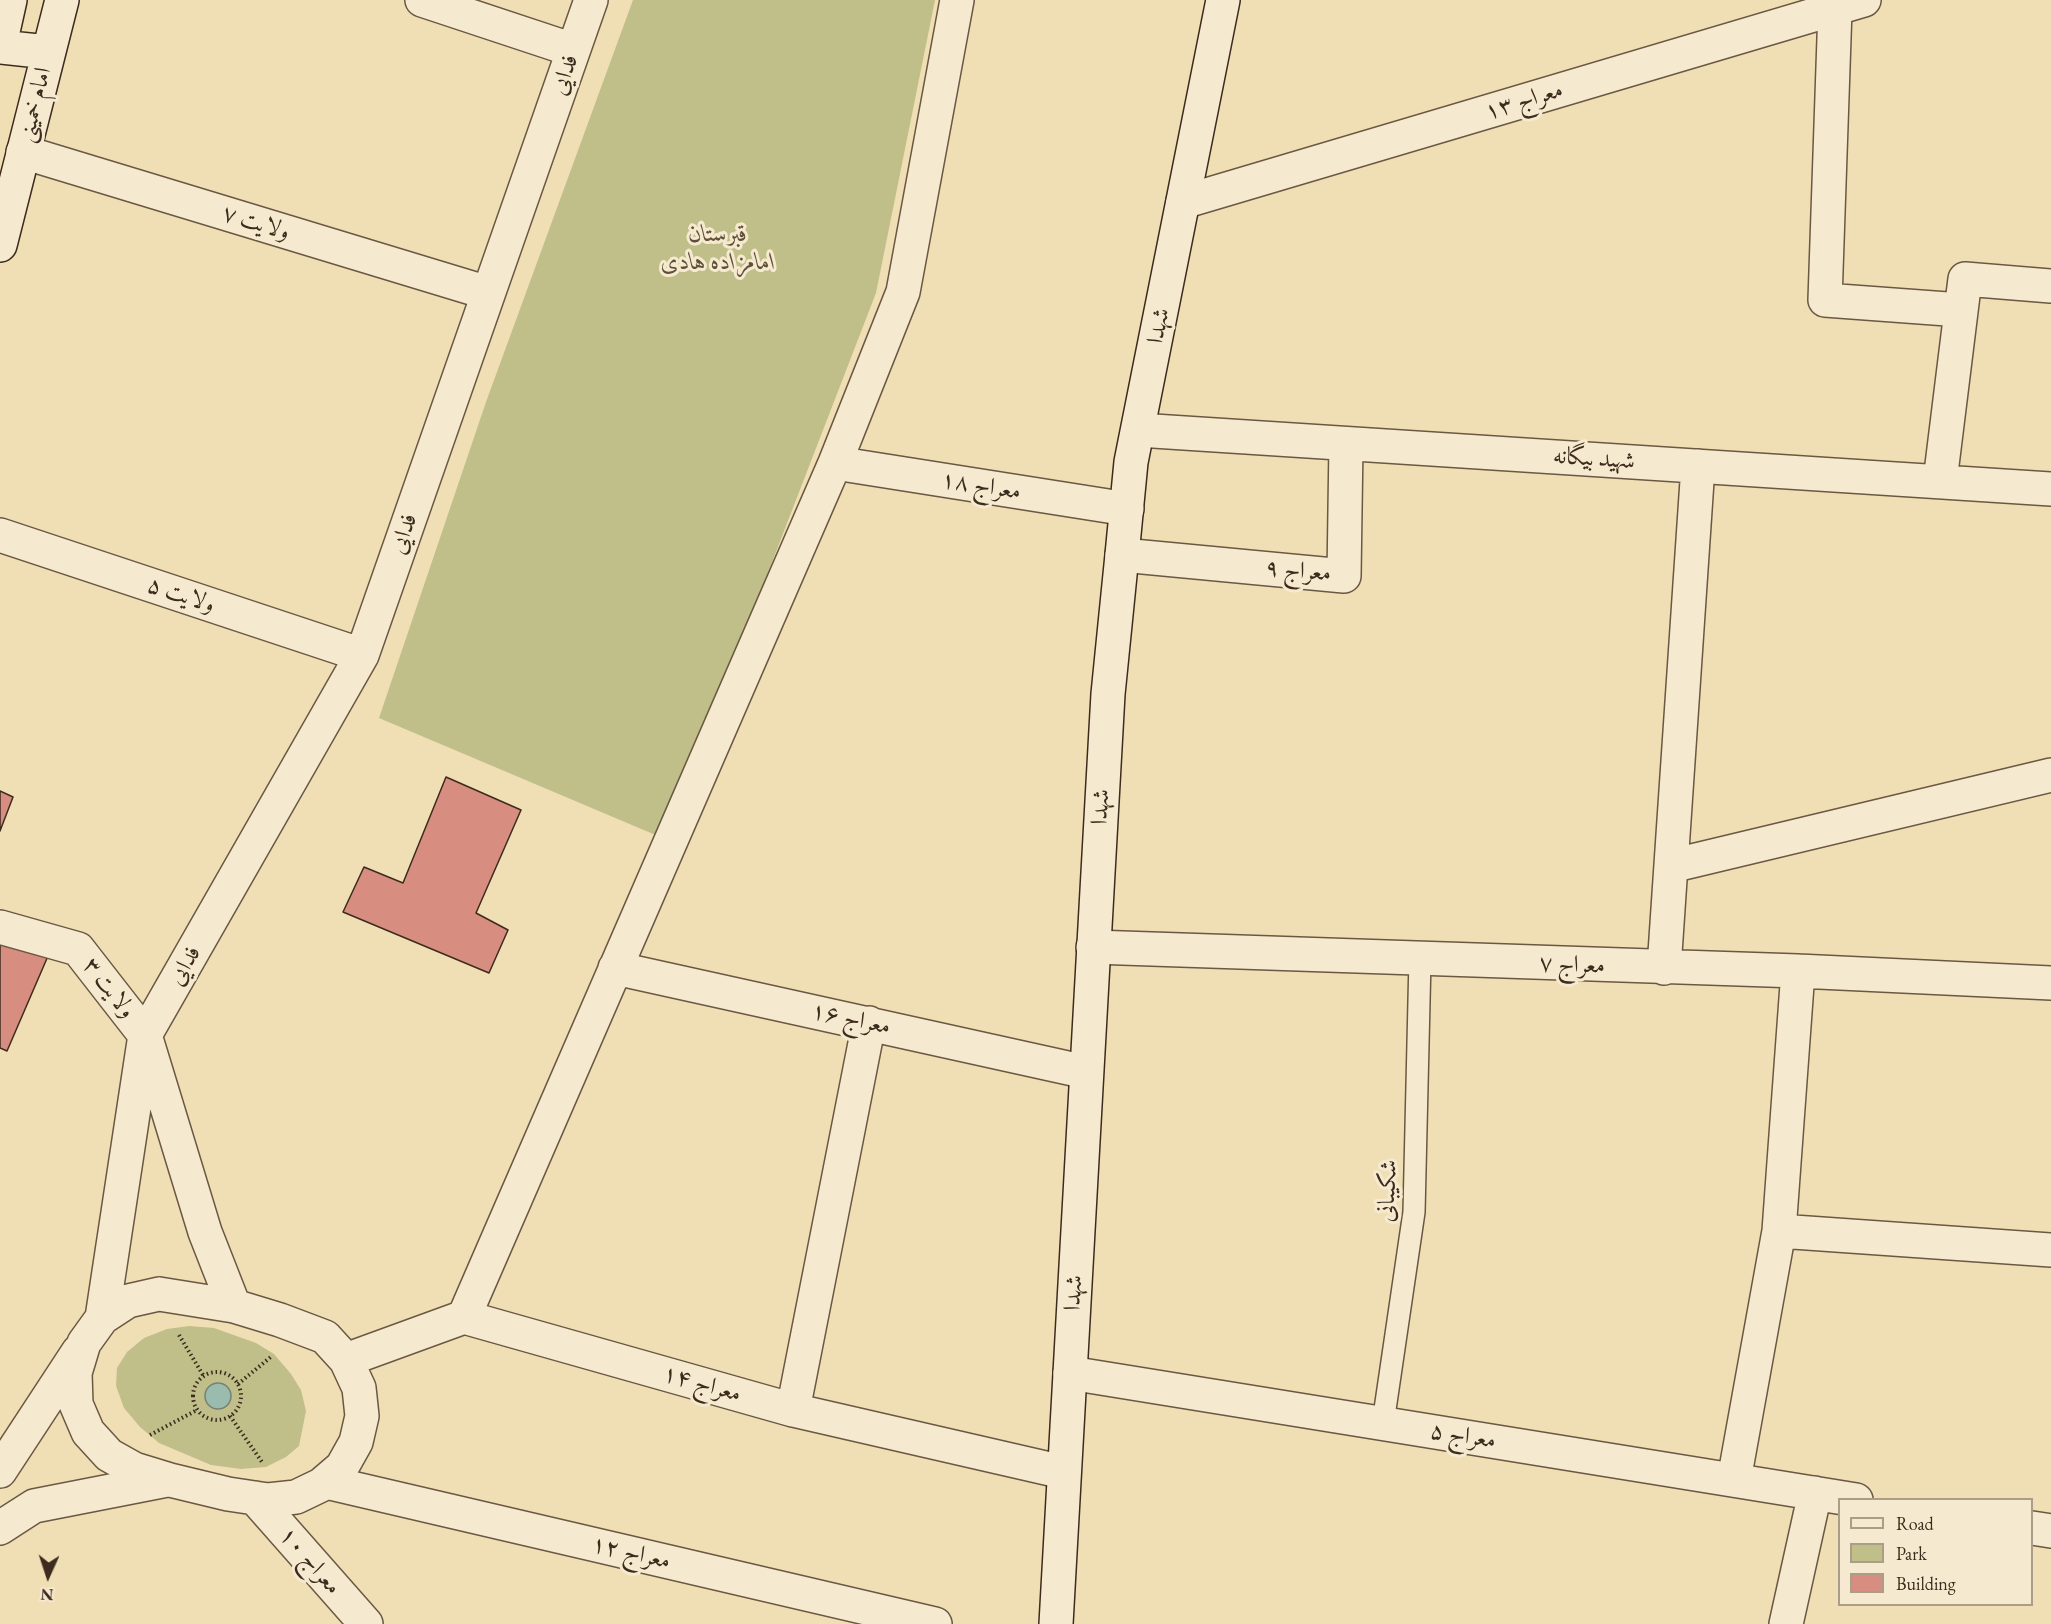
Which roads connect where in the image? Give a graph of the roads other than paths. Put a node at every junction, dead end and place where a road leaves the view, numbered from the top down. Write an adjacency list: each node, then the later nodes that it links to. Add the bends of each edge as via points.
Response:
1 (10, 0): 8 (street, امام خمینی)
2 (62, 0): 10 (street, امام خمینی)
3 (422, 0): 9 (street)
4 (591, 0): 9 (street, فدایی)
5 (957, 0): 19 (street, via 903,292)
6 (1223, 0): 12 (street, شهدا)
7 (1849, 4): 12 (street, معراج ۱۳); 16 (street, via 1825,300)
8 (0, 46): 10 (street)
9 (573, 50): 15 (street, فدایی)
10 (48, 52): 11 (street, امام خمینی)
11 (23, 152): 13 (street, امام خمینی); 15 (street, ولایت ۷)
12 (1183, 202): 17 (street, شهدا)
13 (0, 245)
14 (2051, 286): 16 (street, via 1965,279)
15 (488, 293): 26 (street, فدایی)
16 (1961, 310): 21 (street)
17 (1138, 430): 18 (street, شهید بیگانه); 23 (street, شهدا)
18 (1347, 444): 20 (street, شهید بیگانه); 25 (street, معراج ۹, via 1344,576)
19 (835, 463): 23 (street, معراج ۱۸); 32 (street)
20 (1698, 466): 21 (street, شهید بیگانه); 28 (street)
21 (1940, 481): 22 (street, شهید بیگانه)
22 (2051, 489)
23 (1126, 509): 25 (street, شهدا)
24 (0, 535): 26 (street, ولایت ۵)
25 (1122, 555): 30 (street, شهدا, via 1108,694)
26 (362, 656): 37 (street, فدایی)
27 (2051, 775): 28 (street)
28 (1671, 866): 33 (street)
29 (0, 927): 37 (street, ولایت ۳, via 78,949)
30 (1093, 947): 31 (street, معراج ۷); 38 (street, شهدا)
31 (1420, 959): 33 (street, معراج ۷); 47 (lane, شکیبانی, via 1414,1212)
32 (615, 968): 36 (street, معراج ۱۶); 42 (street)
33 (1664, 968): 34 (street, معراج ۷)
34 (1798, 970): 35 (street, معراج ۷); 39 (street)
35 (2051, 983)
36 (869, 1023): 38 (street, معراج ۱۶); 46 (street)
37 (145, 1035): 41 (street, via 205,1232); 43 (street)
38 (1086, 1072): 45 (street, شهدا)
39 (1779, 1231): 40 (street); 51 (street)
40 (2051, 1250)
41 (234, 1306): 43 (street, via 159,1294 128,1301); 44 (street, via 325,1337)
42 (464, 1317): 44 (street); 46 (street, معراج ۱۴)
43 (93, 1331): 48 (street); 50 (street, via 75,1372 76,1404 88,1432 118,1461)
44 (346, 1359): 52 (street, via 359,1388 362,1416 356,1443 342,1467)
45 (1070, 1373): 47 (street, معراج ۵); 49 (street, شهدا)
46 (793, 1410): 49 (street, معراج ۱۴)
47 (1383, 1423): 51 (street, معراج ۵)
48 (0, 1471)
49 (1063, 1472): 61 (street, شهدا)
50 (170, 1480): 54 (street); 56 (street, via 34,1506)
51 (1734, 1480): 53 (street, معراج ۵)
52 (326, 1482): 54 (street, via 296,1497); 60 (street, معراج ۱۲)
53 (1815, 1493): 55 (street, معراج ۵); 62 (street)
54 (255, 1498): 59 (street, معراج ۱۰)
55 (1844, 1498)
56 (0, 1528)
57 (2033, 1528): 58 (street)
58 (2051, 1531)
59 (366, 1624)
60 (935, 1624)
61 (1056, 1624)
62 (1786, 1624)

